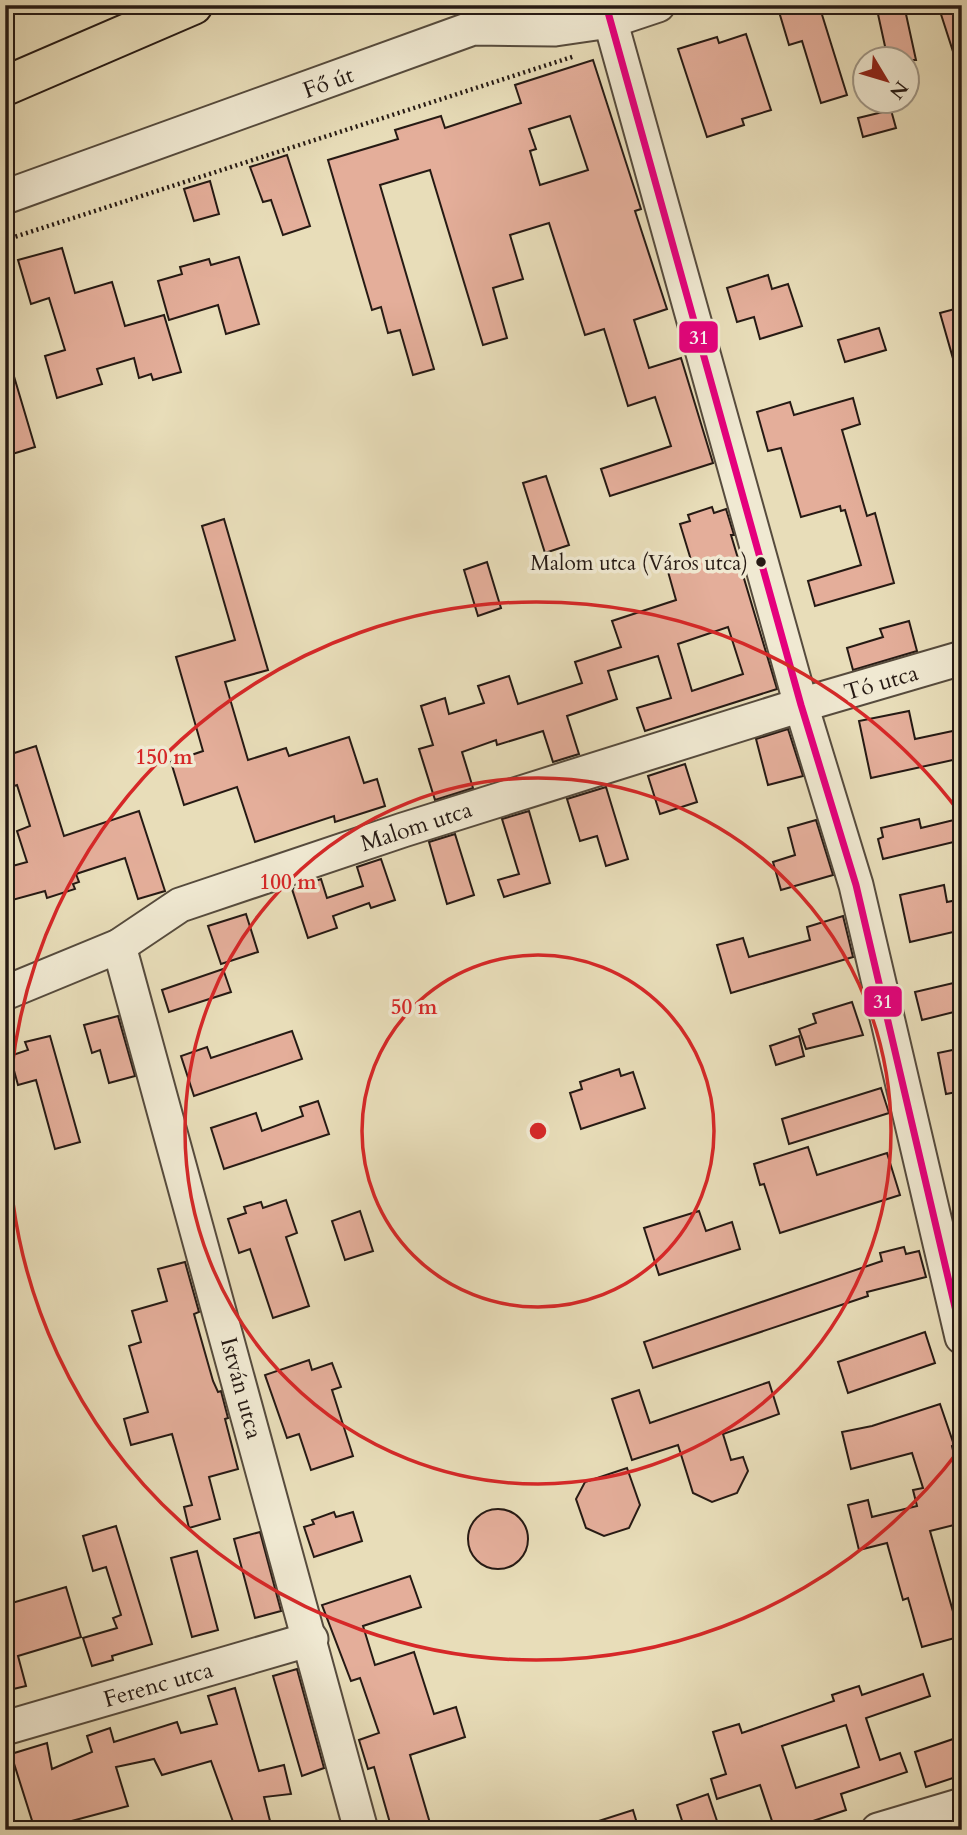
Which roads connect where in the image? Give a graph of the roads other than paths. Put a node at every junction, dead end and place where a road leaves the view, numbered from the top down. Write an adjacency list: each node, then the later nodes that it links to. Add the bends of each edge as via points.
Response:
1 (192, 5): 4 (main road)
2 (658, 5): 3 (street, Fő út)
3 (611, 23): 5 (street, Fő út, via 555,29 473,28); 7 (street)
4 (5, 86)
5 (5, 197)
6 (962, 658): 7 (street, Tó utca)
7 (801, 705): 8 (street, Malom utca, via 180,905); 10 (street, via 856,885)
8 (119, 946): 9 (street, Malom utca); 11 (street, István utca)
9 (5, 993)
10 (962, 1337)
11 (311, 1639): 12 (street, Ferenc utca); 14 (street, István utca)
12 (5, 1728)
13 (962, 1805): 15 (street)
14 (361, 1830)
15 (878, 1830)

